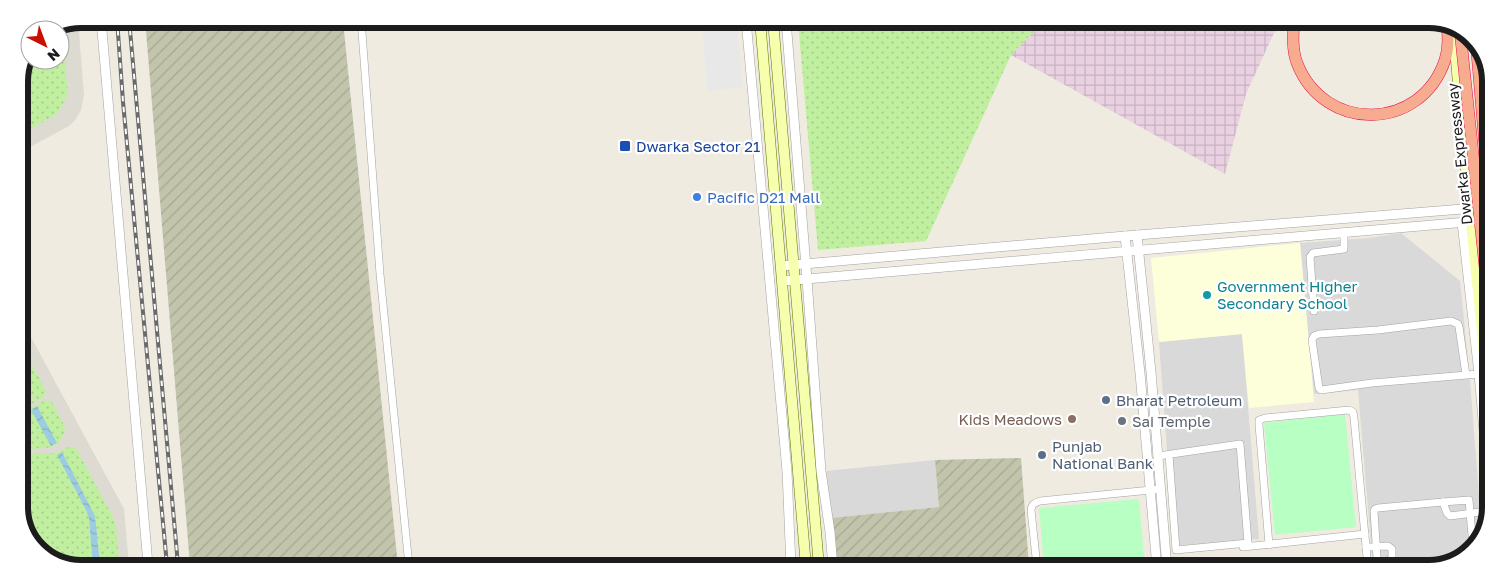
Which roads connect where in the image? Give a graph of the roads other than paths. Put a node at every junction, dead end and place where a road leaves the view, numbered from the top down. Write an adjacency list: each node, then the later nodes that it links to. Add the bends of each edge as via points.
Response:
1 (101, 28): 46 (street)
2 (362, 28): 47 (street, via 380,274)
3 (747, 28): 48 (street, via 787,470)
4 (761, 28): 25 (main road)
5 (774, 28): 24 (main road)
6 (787, 28): 23 (street)
7 (1294, 28): 8 (highway, via 1297,62 1307,81 1339,108 1357,114 1395,112 1420,98 1432,85 1446,59)
8 (1447, 31)
9 (1454, 33): 14 (main road)
10 (1461, 37): 18 (highway, Dwarka Expressway, bridge)
11 (1478, 59): 12 (highway, Dwarka Expressway)
12 (1482, 112)
13 (1482, 207): 14 (street)
14 (1470, 208): 16 (main road); 19 (street)
15 (1482, 221): 16 (street)
16 (1467, 222): 17 (street); 30 (main road); 31 (street)
17 (1344, 232): 21 (street); 29 (street, via 1344,250 1313,253 1310,257)
18 (1482, 232)
19 (1138, 235): 20 (street); 21 (street)
20 (1125, 236): 22 (street); 23 (street)
21 (1139, 250): 22 (street); 35 (street)
22 (1127, 251): 26 (street); 37 (street)
23 (806, 264): 24 (street); 26 (street)
24 (794, 265): 25 (street); 27 (main road)
25 (781, 266): 28 (main road)
26 (808, 279): 27 (street); 51 (street, via 821,471)
27 (795, 280): 28 (street); 50 (main road)
28 (783, 281): 49 (main road)
29 (1314, 311)
30 (1482, 346)
31 (1479, 374): 32 (street); 33 (street)
32 (1466, 375): 32 (street, via 1458,324 1451,321 1318,334 1312,340 1319,388 1322,390)
33 (1482, 408)
34 (1169, 455): 34 (street, via 1240,444 1248,543 1176,550); 35 (street)
35 (1158, 456): 36 (street)
36 (1161, 488): 37 (street); 45 (street)
37 (1151, 490): 52 (street, via 1034,503 1031,510); 53 (street)
38 (1443, 502): 40 (street, via 1450,516); 40 (street, via 1469,500); 44 (street, via 1375,509 1376,547)
39 (1481, 512): 40 (street)
40 (1471, 513): 42 (street)
41 (1365, 534): 43 (street); 43 (street, via 1354,415 1349,410 1265,418 1258,423); 44 (street)
42 (1473, 538)
43 (1269, 544): 45 (street)
44 (1366, 547): 55 (street)
45 (1166, 555): 54 (street)
46 (148, 560)
47 (408, 560)
48 (791, 560)
49 (805, 560)
50 (818, 560)
51 (832, 560)
52 (1036, 560)
53 (1156, 560)
54 (1166, 560)
55 (1367, 560)

